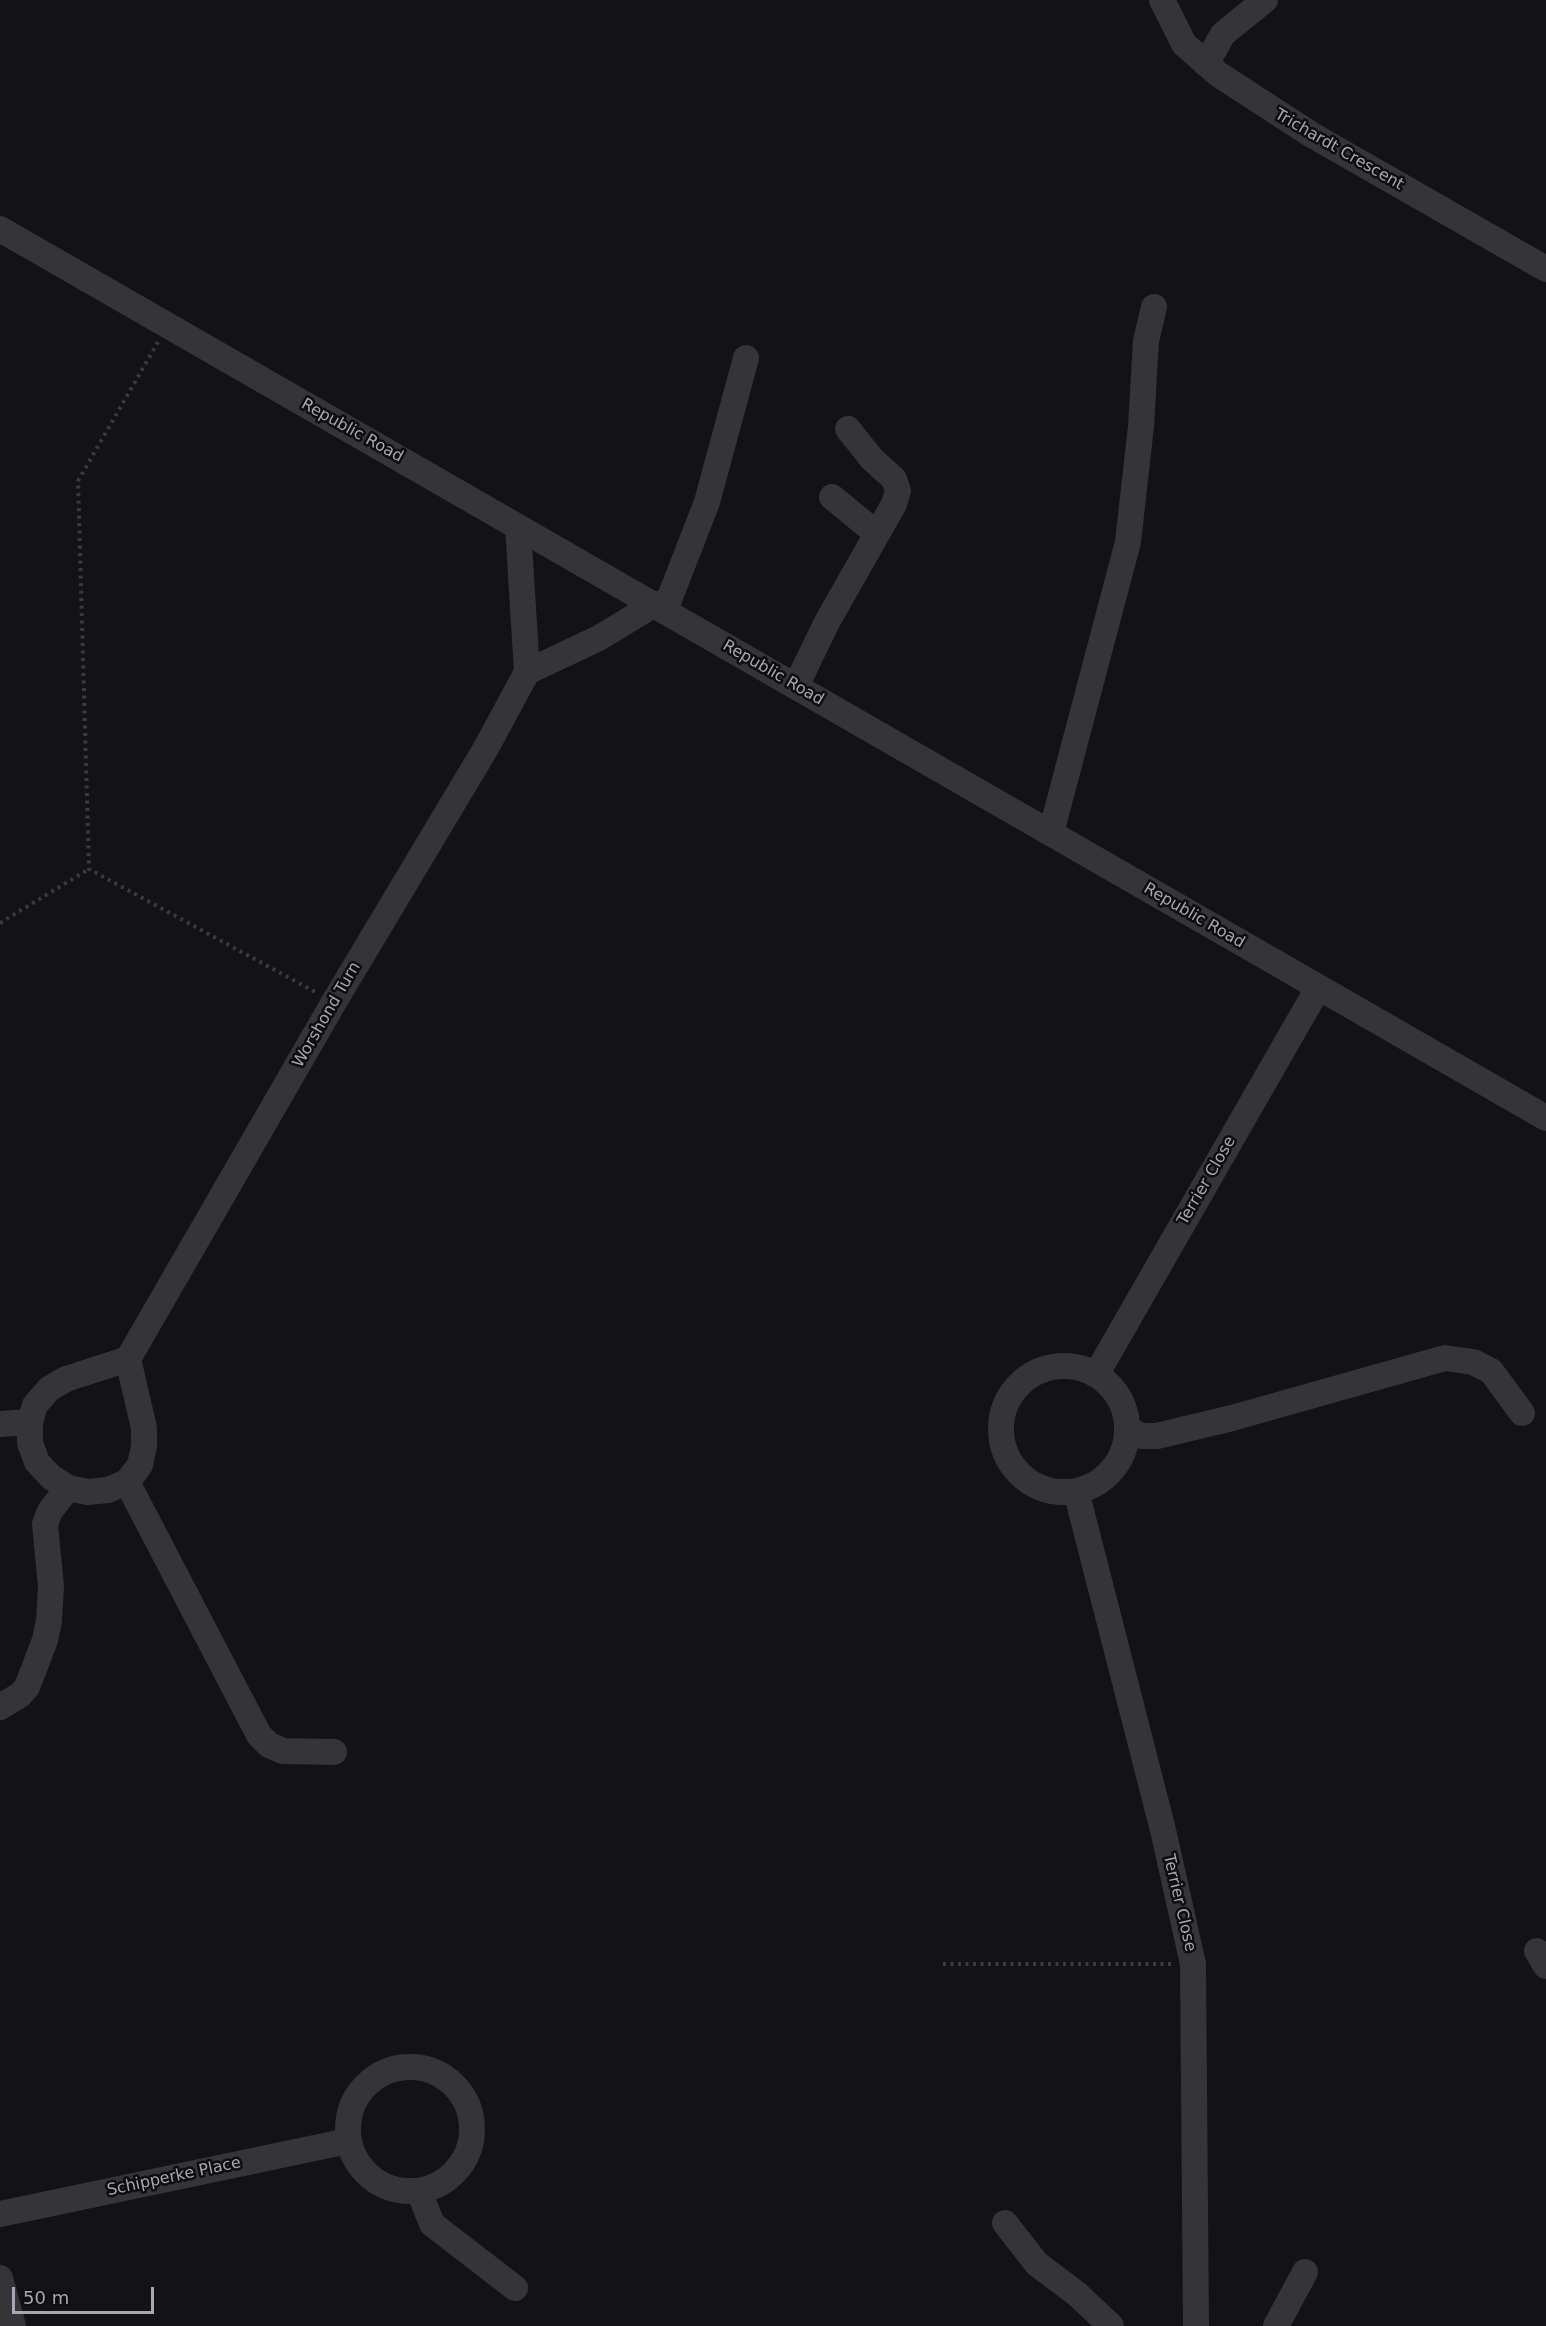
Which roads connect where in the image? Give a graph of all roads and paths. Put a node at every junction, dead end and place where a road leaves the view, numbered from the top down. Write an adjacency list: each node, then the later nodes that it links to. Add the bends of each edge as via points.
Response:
1 (1162, 0): 3 (street, Trichardt Crescent, via 1184,44)
2 (1265, 0): 3 (street, via 1223,34)
3 (1206, 64): 5 (street, Trichardt Crescent, via 1267,108)
4 (0, 229): 7 (street, Republic Road)
5 (1546, 269)
6 (1154, 307): 16 (street, via 1146,341 1128,542)
7 (168, 326): 11 (street, Republic Road); 17 (path, via 78,481)
8 (746, 358): 13 (street, via 707,502)
9 (848, 429): 12 (street, via 894,479 898,491)
10 (832, 497): 12 (street)
11 (518, 527): 13 (street, Republic Road); 14 (street)
12 (877, 534): 15 (street)
13 (660, 607): 14 (street); 15 (street, Republic Road)
14 (527, 672): 20 (street, Worshond Turn)
15 (796, 686): 16 (street, Republic Road)
16 (1051, 834): 19 (street, Republic Road)
17 (89, 869): 18 (path); 20 (path)
18 (0, 923)
19 (1318, 988): 21 (street, Republic Road); 23 (street, Terrier Close)
20 (334, 1002): 22 (street, Worshond Turn)
21 (1546, 1118)
22 (128, 1359): 25 (street, via 66,1379 49,1389 35,1404); 28 (street, via 141,1411 144,1446 140,1465)
23 (1096, 1375): 27 (street, via 1117,1395); 30 (street, via 1064,1366 1038,1372 1017,1388 1003,1418 1006,1451 1020,1473 1043,1488)
24 (1522, 1413): 27 (street, via 1491,1371 1473,1362 1445,1358 1157,1436 1142,1436)
25 (30, 1422): 26 (street); 29 (street, via 30,1443 37,1462)
26 (0, 1424)
27 (1127, 1429): 30 (street, via 1124,1450 1113,1469 1096,1483)
28 (126, 1482): 29 (street, via 96,1492); 32 (street, via 259,1735 283,1751)
29 (68, 1488): 31 (street, via 45,1524 51,1587 45,1640 27,1687)
30 (1076, 1491): 34 (street, Terrier Close, via 1163,1830)
31 (0, 1707)
32 (334, 1752)
33 (943, 1964): 34 (path)
34 (1193, 1964): 44 (street, Terrier Close)
35 (348, 2140): 36 (street, via 364,2172 378,2183 394,2190); 36 (street, via 352,2106 374,2078 407,2067 441,2075 465,2101 472,2136 459,2169 446,2181); 37 (street, Schipperke Place)
36 (419, 2191): 41 (street, via 432,2224)
37 (0, 2214)
38 (1005, 2223): 43 (street, via 1037,2264)
39 (1305, 2272): 45 (street)
40 (0, 2278): 42 (street)
41 (515, 2288)
42 (12, 2326)
43 (1111, 2326)
44 (1196, 2326)
45 (1276, 2326)

